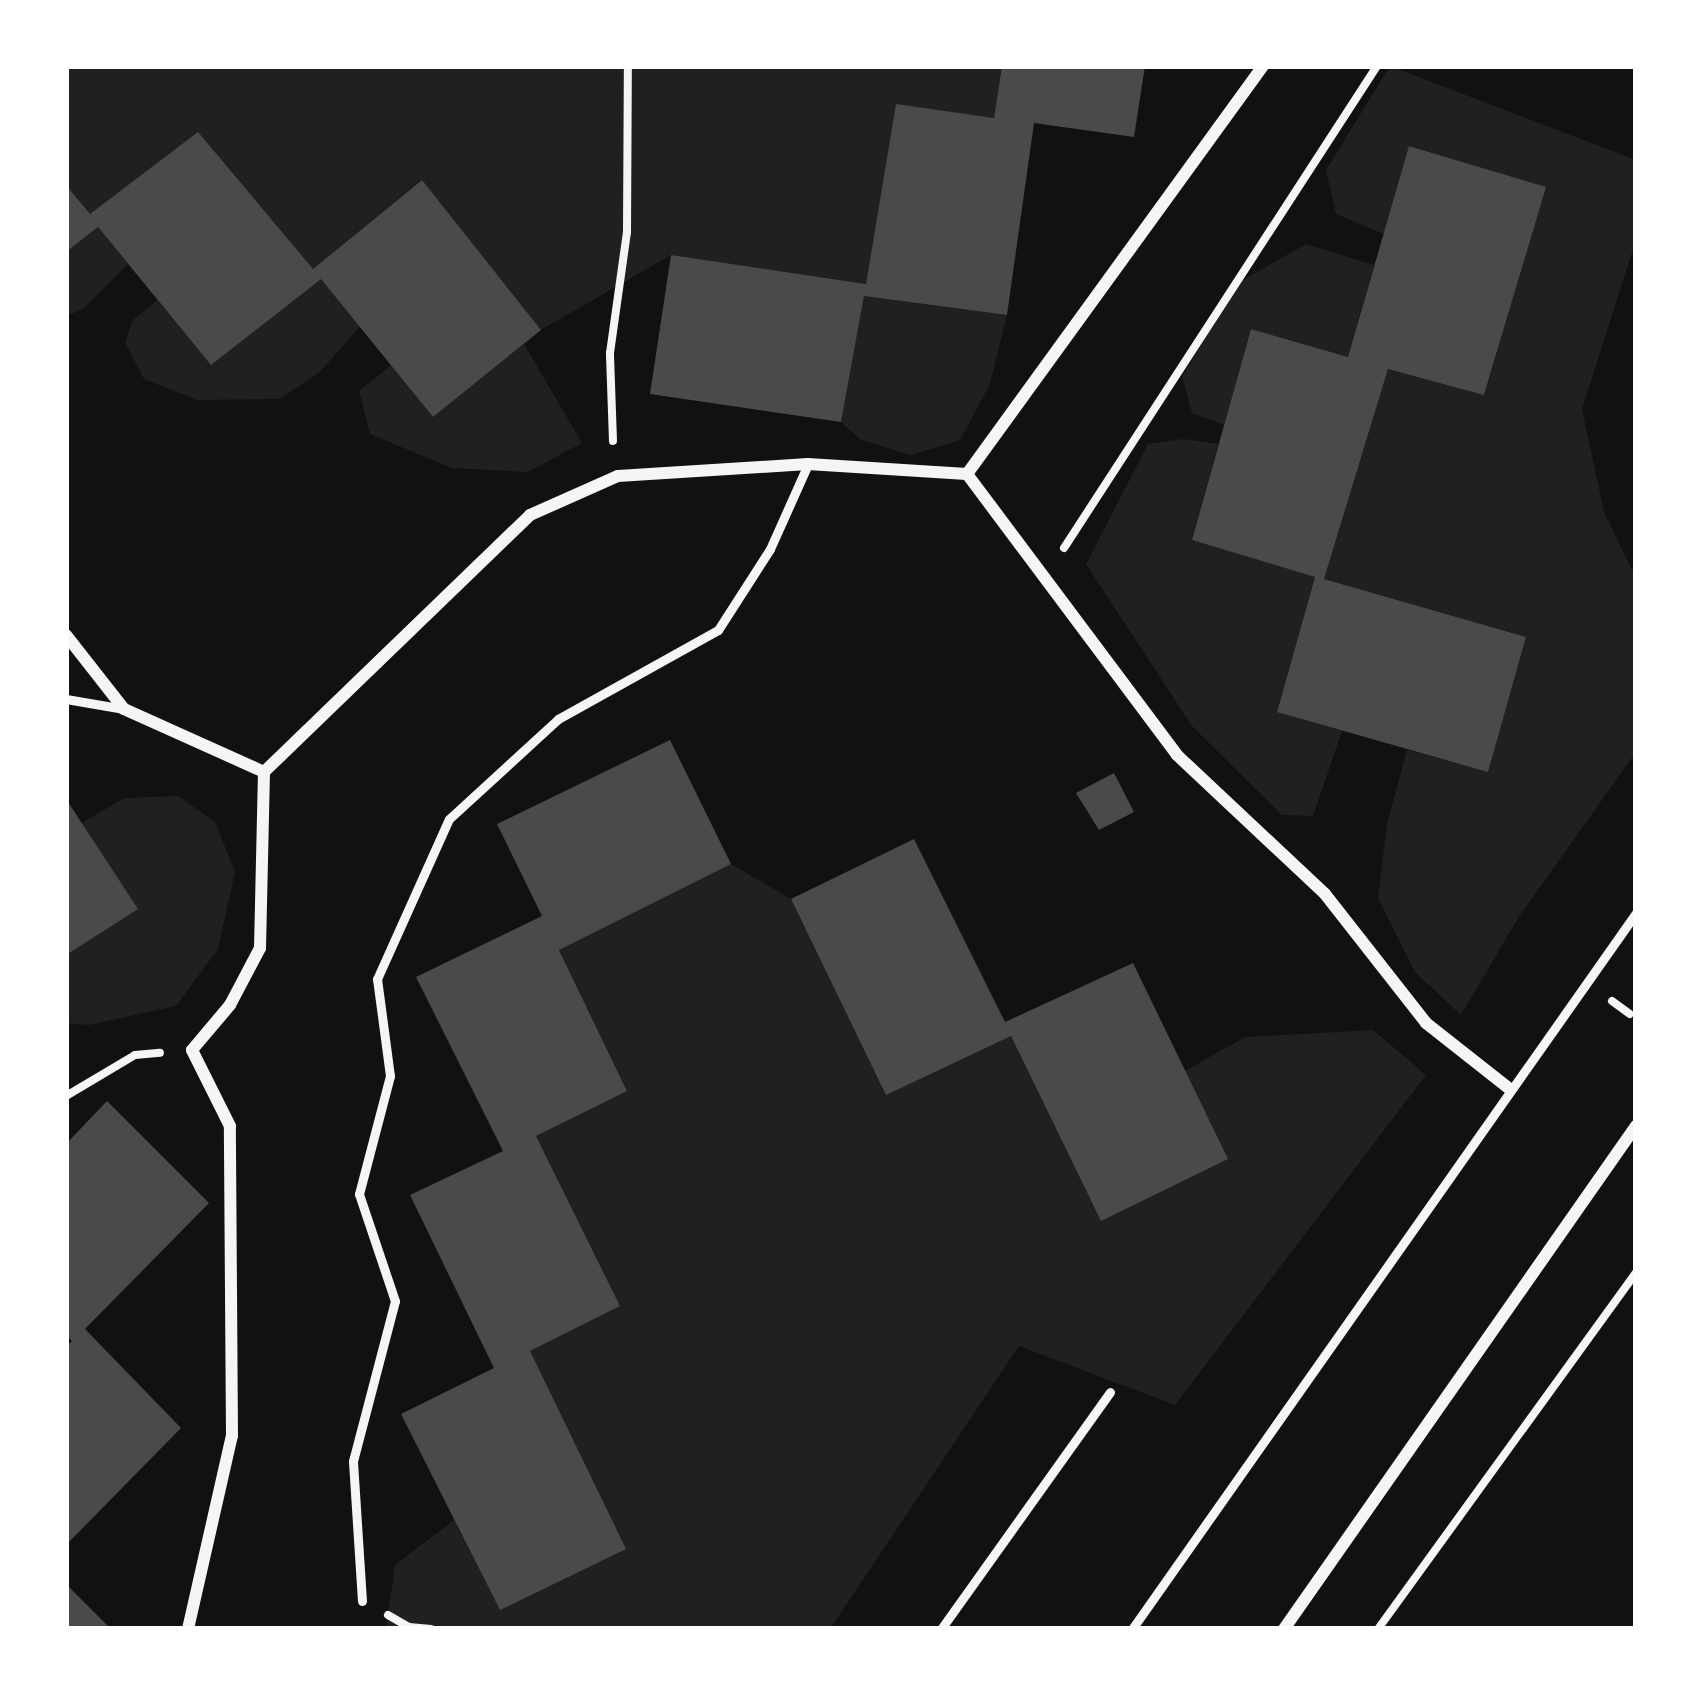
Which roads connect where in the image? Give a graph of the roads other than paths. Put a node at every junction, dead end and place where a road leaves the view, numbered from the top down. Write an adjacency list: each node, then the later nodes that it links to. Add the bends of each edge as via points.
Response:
1 (1264, 66): 3 (street)
2 (808, 464): 3 (street); 7 (street, via 618,476 530,515); 12 (lane, via 770,549 718,630 559,719 449,819 377,979 390,1076 359,1194 394,1301 353,1461)
3 (967, 475): 9 (street, via 1177,755 1325,894 1426,1023)
4 (66, 635): 6 (street)
5 (66, 699): 6 (lane)
6 (124, 709): 7 (street)
7 (264, 772): 13 (street, via 260,948 230,1005 192,1050 230,1126 232,1436)
8 (1636, 913): 9 (lane)
9 (1510, 1089): 15 (lane)
10 (1636, 1126): 16 (street)
11 (1110, 1392): 14 (lane)
12 (362, 1601)
13 (188, 1629)
14 (941, 1629)
15 (1132, 1629)
16 (1284, 1629)

